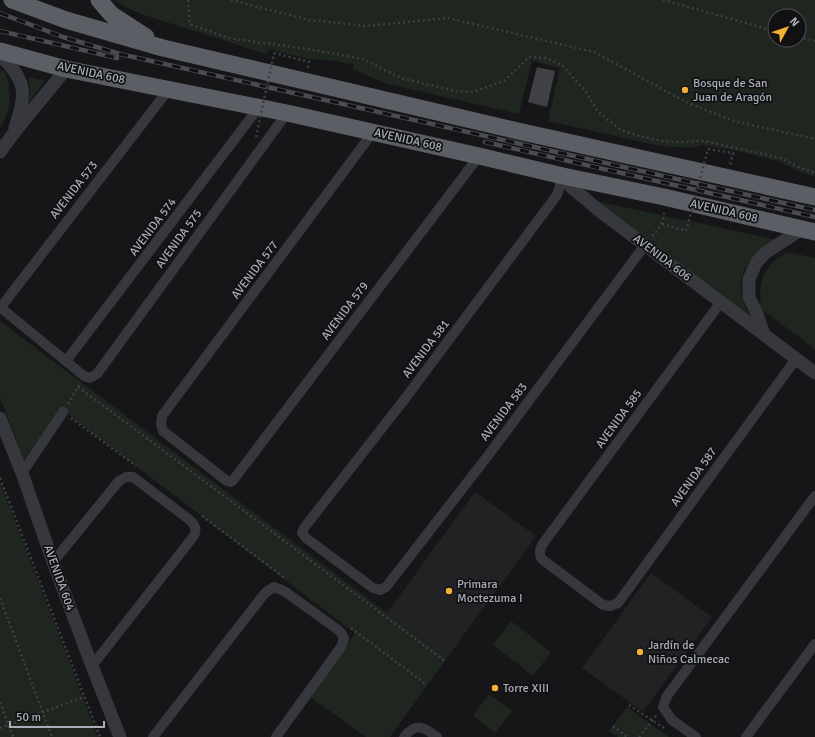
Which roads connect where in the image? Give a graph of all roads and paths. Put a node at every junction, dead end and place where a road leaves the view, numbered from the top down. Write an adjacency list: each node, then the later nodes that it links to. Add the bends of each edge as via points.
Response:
1 (12, 0): 7 (highway, via 66,20)
2 (99, 0): 7 (highway, via 112,15)
3 (188, 0): 22 (path, via 190,24 228,38 363,59 401,78 454,92 473,92 504,81 529,57 546,58 562,65 586,92 598,112 621,130 662,141 704,141 781,158)
4 (231, 0): 17 (path, via 309,20 366,26 448,18 594,52 688,103 734,121)
5 (663, 0): 6 (path)
6 (767, 29)
7 (163, 48): 25 (highway)
8 (0, 52): 11 (highway, AVENIDA 608)
9 (0, 55): 15 (street, via 16,72 22,87 21,110)
10 (308, 62): 18 (path, bridge, via 274,53 256,137)
11 (66, 69): 12 (highway, AVENIDA 608); 15 (street)
12 (169, 89): 13 (highway, AVENIDA 608); 30 (street, AVENIDA 573)
13 (259, 107): 14 (highway, AVENIDA 608); 33 (street, AVENIDA 574)
14 (287, 113): 16 (highway, AVENIDA 608); 35 (street, AVENIDA 575, via 97,374)
15 (14, 132): 19 (street)
16 (373, 132): 21 (highway, AVENIDA 608); 42 (street, AVENIDA 577, via 162,416 163,431)
17 (815, 139)
18 (252, 142)
19 (0, 152)
20 (733, 153): 26 (path, bridge, via 708,149 686,231)
21 (479, 156): 23 (highway, AVENIDA 608); 42 (street, AVENIDA 579)
22 (815, 173)
23 (563, 176): 24 (highway, AVENIDA 608); 28 (street, AVENIDA 606, via 571,188); 47 (street, AVENIDA 581, via 557,195 404,400 304,528 302,533 306,538 373,588)
24 (664, 197): 26 (path); 27 (highway, AVENIDA 608)
25 (815, 197)
26 (662, 224): 28 (path)
27 (808, 230): 31 (street, via 765,253 756,263 749,279 749,297)
28 (643, 244): 29 (street, AVENIDA 606); 47 (street, AVENIDA 583, via 490,453 386,587)
29 (721, 302): 31 (street, AVENIDA 606); 49 (street, AVENIDA 585, via 542,545 540,556 543,560 603,605)
30 (0, 307): 33 (street)
31 (764, 336): 32 (street, AVENIDA 606)
32 (796, 359): 34 (street, AVENIDA 606); 49 (street, AVENIDA 587, via 618,602)
33 (66, 361): 35 (street)
34 (815, 373)
35 (87, 377): 36 (path)
36 (78, 387): 37 (path); 52 (path)
37 (63, 412): 39 (path); 40 (street)
38 (0, 418): 40 (street, AVENIDA 604)
39 (140, 469)
40 (22, 473): 45 (street, AVENIDA 604)
41 (0, 478): 55 (path)
42 (231, 482)
43 (815, 496): 58 (street, via 667,696)
44 (198, 512): 46 (path)
45 (53, 562): 53 (street, AVENIDA 604); 53 (street, via 119,481 126,477 133,477 191,521 196,528 193,537)
46 (288, 581)
47 (380, 590)
48 (0, 598): 59 (path)
49 (610, 606)
50 (347, 625): 54 (path)
51 (815, 644): 76 (street)
52 (445, 662)
53 (92, 666): 68 (street, AVENIDA 604)
54 (428, 685)
55 (84, 697): 59 (path); 67 (path)
56 (0, 702): 61 (path)
57 (629, 705): 60 (path)
58 (663, 707): 60 (path); 75 (street, via 672,720)
59 (43, 713): 61 (path); 66 (path)
60 (653, 720): 64 (path); 74 (path)
61 (8, 725): 63 (path); 65 (path)
62 (612, 726): 73 (path)
63 (0, 728)
64 (664, 729)
65 (13, 737)
66 (52, 737)
67 (100, 737)
68 (120, 737)
69 (153, 737): 70 (street, via 265,594 274,587 284,591 337,629 344,638 341,647)
70 (276, 737)
71 (404, 737): 72 (street, via 413,728 419,727)
72 (437, 737)
73 (627, 737)
74 (639, 737)
75 (696, 737)
76 (746, 737)

